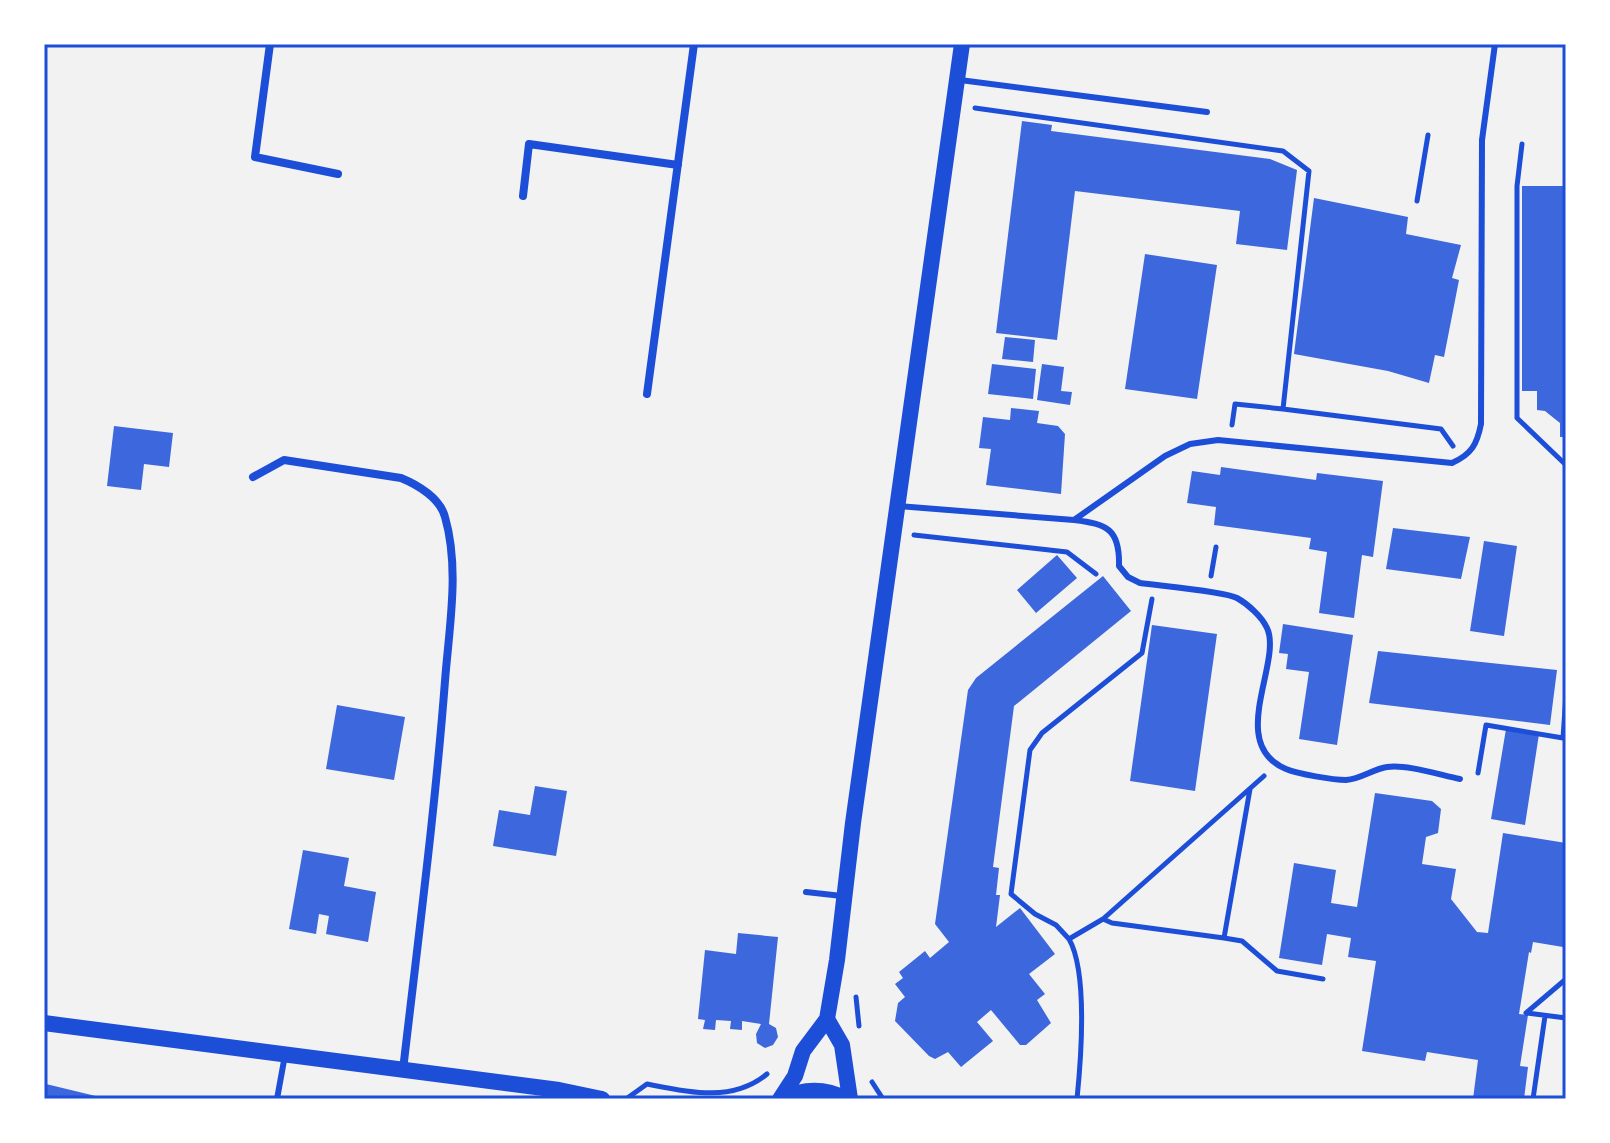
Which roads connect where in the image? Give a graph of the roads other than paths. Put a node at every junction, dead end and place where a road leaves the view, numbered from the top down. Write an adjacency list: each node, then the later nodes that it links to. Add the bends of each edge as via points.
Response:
1 (270, 44): 8 (street, via 255,157)
2 (694, 44): 7 (street)
3 (962, 44): 5 (main road)
4 (1495, 44): 13 (lane, via 1482,140 1481,424 1468,456 1452,463 1230,441 1190,444)
5 (958, 79): 6 (lane); 12 (main road)
6 (1207, 112)
7 (678, 165): 9 (street, via 529,144); 10 (street)
8 (338, 174)
9 (523, 196)
10 (647, 394)
11 (253, 477): 20 (street, via 284,460 401,478 416,484 445,513 451,547 447,656)
12 (897, 505): 13 (lane); 16 (main road)
13 (1074, 520): 14 (lane, via 1100,524 1114,535 1119,566 1128,577 1234,596 1260,618 1270,642 1257,717 1259,736 1277,764 1346,780 1388,767)
14 (1460, 779)
15 (806, 892): 16 (lane)
16 (844, 896): 17 (main road)
17 (827, 1019): 23 (main road, via 803,1051); 24 (main road, via 842,1045)
18 (44, 1023): 19 (main road)
19 (285, 1055): 20 (main road); 21 (lane)
20 (403, 1071): 22 (main road)
21 (277, 1099)
22 (602, 1099)
23 (781, 1099): 24 (main road, via 813,1090)
24 (848, 1099)

